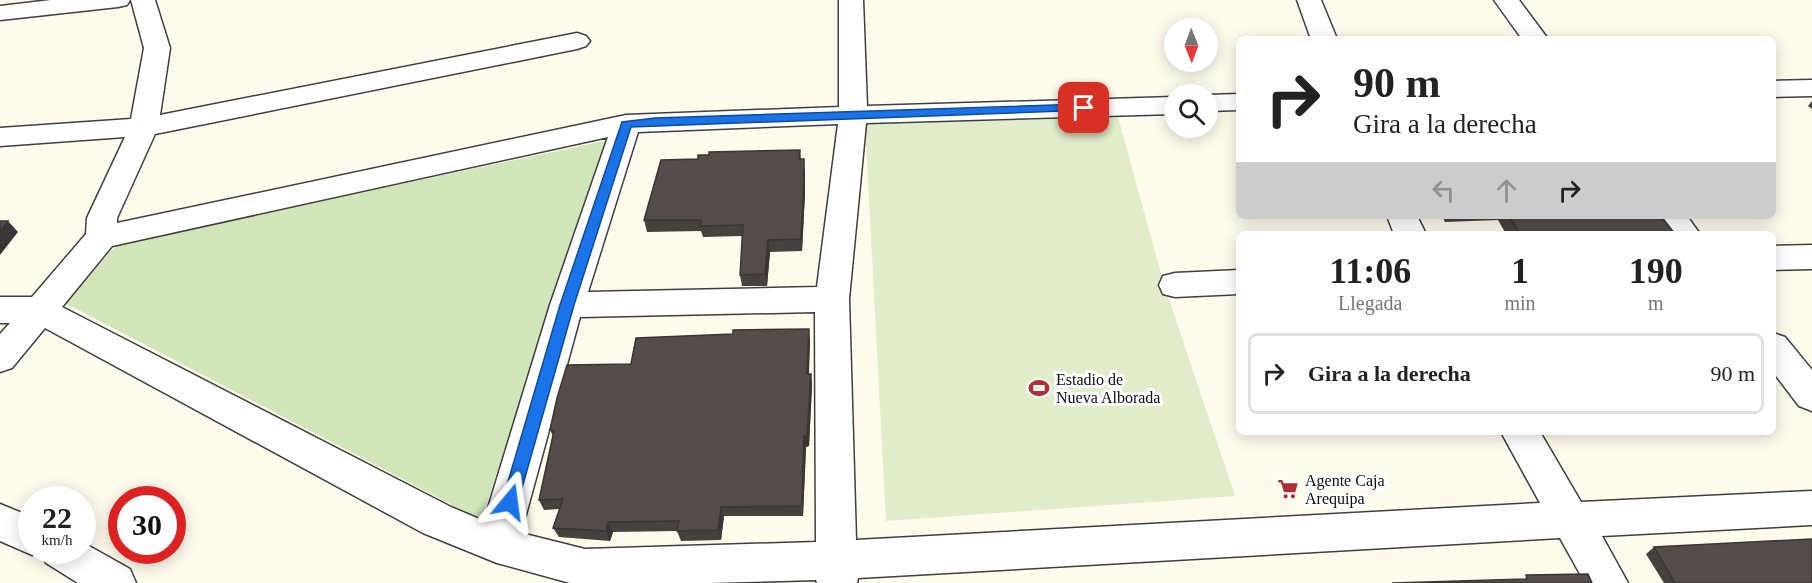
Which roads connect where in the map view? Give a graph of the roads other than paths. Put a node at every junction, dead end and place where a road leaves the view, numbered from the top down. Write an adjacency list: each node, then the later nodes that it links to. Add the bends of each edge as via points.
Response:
1 (118, 0): 6 (street)
2 (143, 0): 17 (street, via 157,48)
3 (851, 0): 15 (street)
4 (1309, 0): 7 (street)
5 (1506, 0): 8 (street)
6 (0, 13)
7 (1323, 36)
8 (1532, 36)
9 (578, 40): 17 (street)
10 (1812, 88): 11 (street)
11 (1776, 89)
12 (1236, 102): 13 (street)
13 (1218, 103)
14 (1164, 105): 15 (street)
15 (853, 115): 16 (street); 26 (street)
16 (626, 124): 21 (street); 27 (street)
17 (144, 127): 18 (street); 21 (street, via 102,218)
18 (0, 137)
19 (1672, 219): 20 (street)
20 (1682, 231)
21 (102, 237): 29 (street)
22 (1812, 257): 23 (street)
23 (1776, 258)
24 (1236, 282): 25 (street)
25 (1175, 285)
26 (832, 299): 27 (street); 40 (street)
27 (567, 305): 38 (street)
28 (0, 310): 29 (street)
29 (39, 310): 31 (street); 38 (street, via 437,520)
30 (1776, 351): 32 (street)
31 (0, 358)
32 (1812, 396)
33 (1522, 435): 35 (street)
34 (1812, 508): 35 (street)
35 (1569, 518): 40 (street); 42 (street)
36 (0, 522): 37 (street)
37 (18, 530)
38 (497, 546): 40 (street, via 585,567)
39 (84, 564): 41 (street)
40 (837, 572)
41 (116, 583)
42 (1607, 583)

